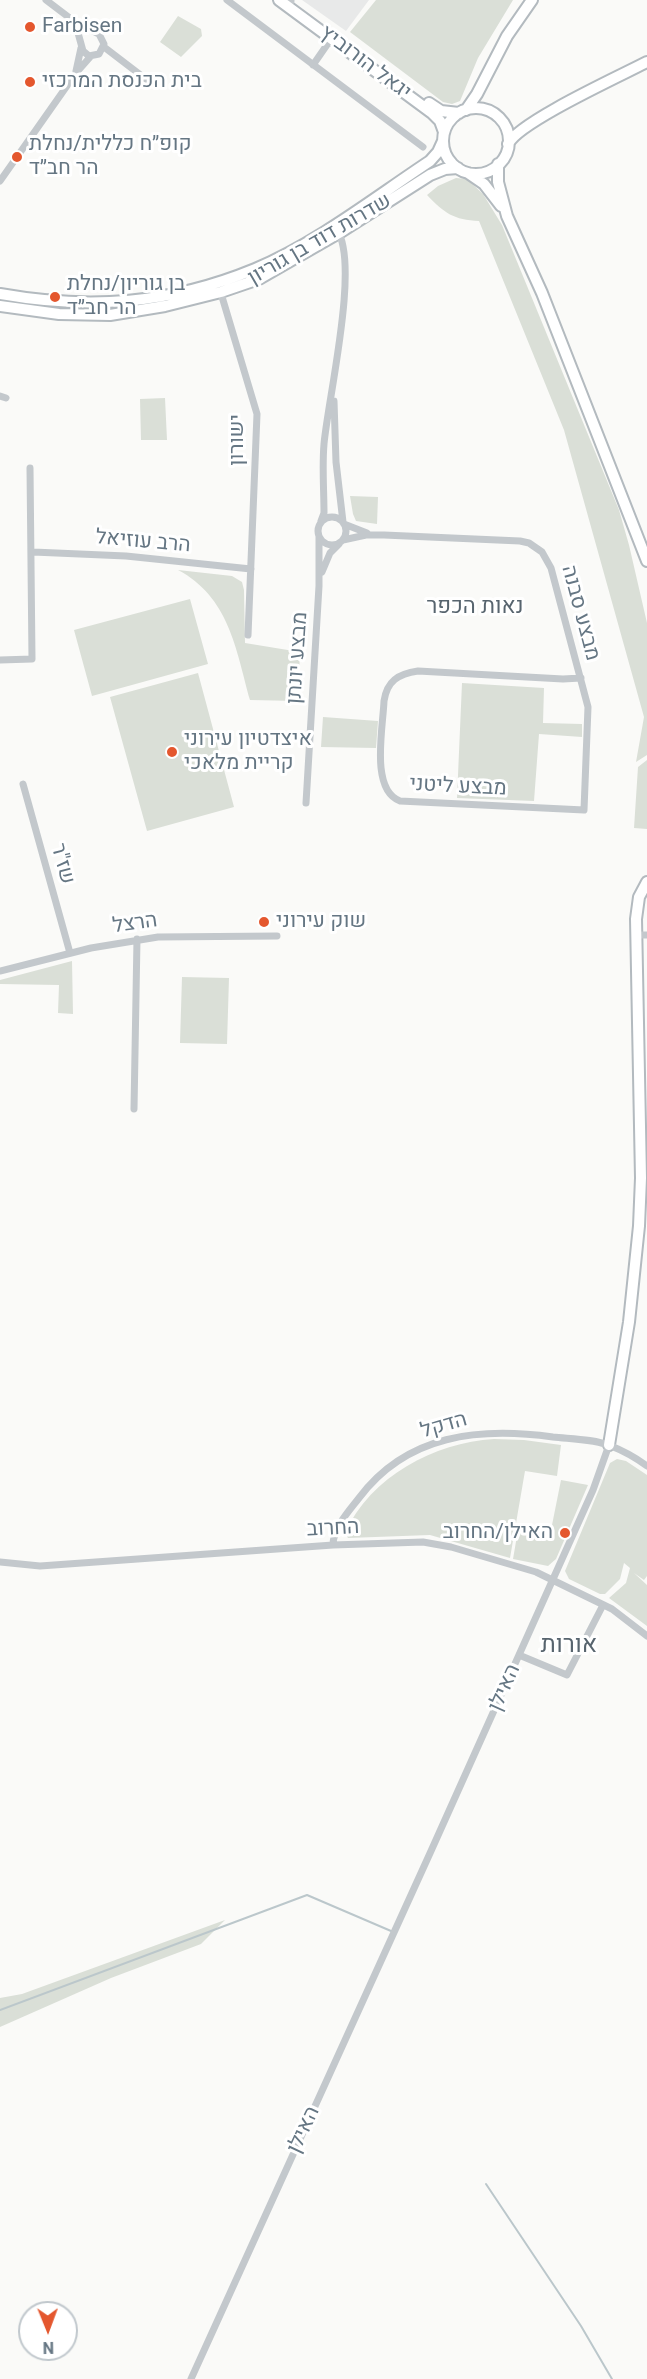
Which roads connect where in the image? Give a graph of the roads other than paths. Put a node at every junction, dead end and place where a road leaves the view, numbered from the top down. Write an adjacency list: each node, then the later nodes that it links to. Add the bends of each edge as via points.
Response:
1 (46, 0): 6 (street)
2 (227, 0): 13 (street)
3 (279, 0): 8 (street, יגאל הורוביץ)
4 (291, 0): 17 (street, יגאל הורוביץ, via 436,108)
5 (532, 0): 16 (street)
6 (75, 22): 7 (street); 9 (street)
7 (95, 32): 9 (street, via 86,33); 10 (street, via 103,38)
8 (331, 39): 13 (street); 21 (street, יגאל הורוביץ, via 432,113 440,121)
9 (80, 45): 11 (street); 14 (street)
10 (104, 47): 11 (street); 15 (street)
11 (91, 56): 14 (street)
12 (647, 62): 20 (street)
13 (313, 64): 23 (street)
14 (76, 73): 26 (street)
15 (151, 82)
16 (483, 83): 17 (street); 18 (street, via 482,99)
17 (462, 111): 18 (street); 21 (street, via 450,121)
18 (489, 111): 19 (street)
19 (502, 122): 20 (street); 22 (street)
20 (532, 122): 22 (street)
21 (444, 136): 25 (street, via 447,157); 28 (street, שדרות דוד בן גוריון, via 430,161)
22 (508, 144): 24 (street)
23 (423, 147)
24 (498, 164): 25 (street, via 484,172); 27 (street, via 498,182)
25 (463, 170): 27 (street, via 484,184); 28 (street, שדרות דוד בן גוריון, via 445,169 430,175)
26 (0, 181)
27 (507, 216): 40 (street, via 542,293)
28 (336, 229): 29 (street, שדרות דוד בן גוריון); 32 (street, via 345,289)
29 (218, 287): 30 (street, שדרות דוד בן גוריון, via 110,303 60,302); 31 (street, שדרות דוד בן גוריון, via 165,306 110,315 59,314); 41 (street, ישורון, via 257,414)
30 (0, 294)
31 (0, 306)
32 (335, 362): 34 (street, via 324,443); 35 (street, via 334,430)
33 (30, 468): 39 (street)
34 (321, 521): 35 (street, via 333,517); 37 (street)
35 (343, 523): 36 (street, מבצע סבנה); 38 (street, via 346,532)
36 (384, 535): 38 (street, מבצע סבנה); 45 (street, מבצע סבנה, via 514,540 536,546 551,568)
37 (319, 537): 38 (street, via 327,545); 42 (street, מבצע יונתן)
38 (341, 542): 42 (street, מבצע יונתן, via 325,562)
39 (33, 552): 41 (street, הרב עוזיאל, via 126,556); 44 (street, via 32,659)
40 (647, 561)
41 (251, 569): 43 (street, ישורון)
42 (319, 586): 47 (street, מבצע יונתן)
43 (248, 635)
44 (0, 660)
45 (581, 678): 48 (street, מבצע סבנה, via 589,718); 48 (street, מבצע ליטני, via 418,671 400,675 388,686 384,701 381,773 384,788 400,801)
46 (23, 783): 53 (street, שז"ר)
47 (306, 803)
48 (584, 810)
49 (647, 882): 50 (street, האילן, via 637,909)
50 (642, 935): 56 (street, האילן, via 639,1226 629,1322)
51 (277, 936): 52 (street, הרצל)
52 (137, 939): 53 (street, הרצל); 55 (street)
53 (70, 953): 54 (street, הרצל)
54 (0, 971)
55 (134, 1109)
56 (609, 1445): 57 (street); 58 (street, הדקל, via 510,1432 438,1441 380,1474 339,1526); 60 (street, האילן)
57 (647, 1466)
58 (333, 1545): 59 (street, החרוב, via 40,1566); 60 (street, החרוב, via 409,1541 437,1544 521,1566)
59 (0, 1563)
60 (553, 1579): 61 (street, החרוב); 63 (street, האילן)
61 (603, 1605): 62 (street, החרוב, via 624,1616); 63 (street, via 567,1675)
62 (647, 1636)
63 (519, 1655): 64 (street, האילן)
64 (190, 2379)

